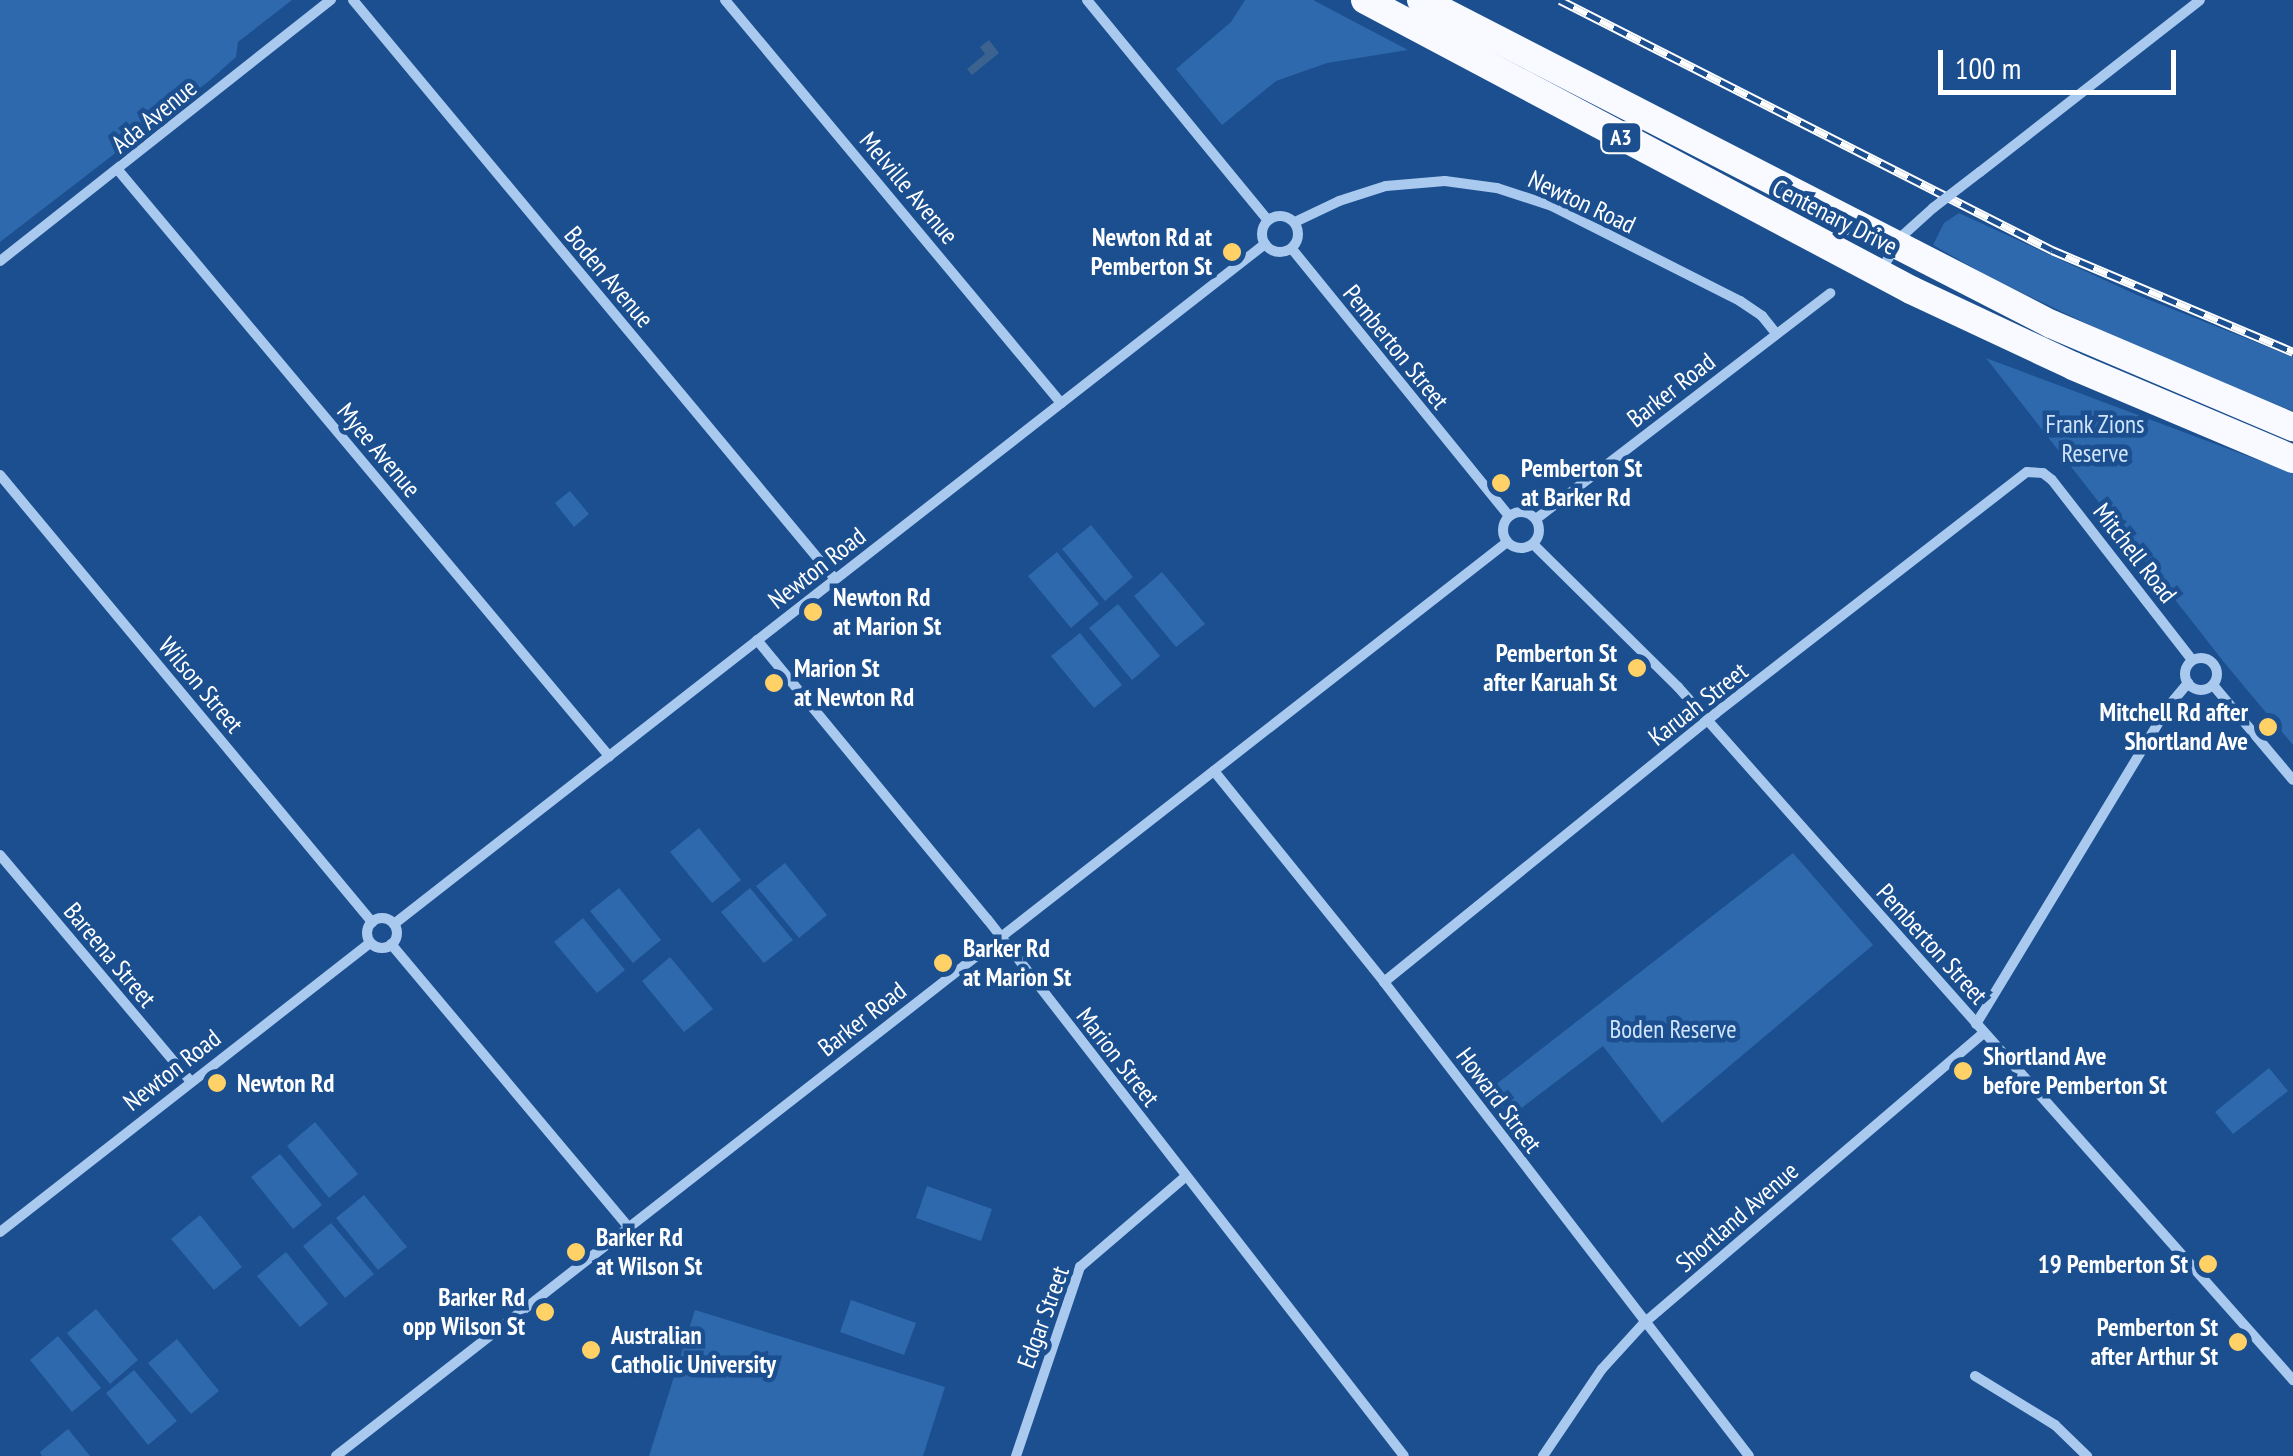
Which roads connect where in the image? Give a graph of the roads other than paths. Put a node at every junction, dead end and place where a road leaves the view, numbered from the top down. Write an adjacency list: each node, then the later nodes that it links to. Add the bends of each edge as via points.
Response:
1 (330, 0): 8 (street, Ada Avenue)
2 (353, 0): 27 (street, Boden Avenue)
3 (725, 0): 18 (street, Melville Avenue)
4 (1087, 0): 9 (street)
5 (1365, 0): 15 (highway, Centenary Drive / A3)
6 (1421, 0): 12 (highway, Centenary Drive / A3)
7 (2200, 0): 12 (street, bridge)
8 (118, 170): 14 (street, Ada Avenue); 33 (street, Myee Avenue)
9 (1268, 220): 10 (street, via 1284,215); 11 (street)
10 (1295, 222): 13 (street); 17 (street, Newton Road, via 1386,186 1444,181 1497,188 1552,206 1740,301)
11 (1264, 244): 13 (street, via 1274,251); 18 (street, Newton Road)
12 (1894, 245): 15 (street); 19 (highway, Centenary Drive / A3, via 2052,324)
13 (1292, 248): 23 (street, Pemberton Street)
14 (0, 261)
15 (1879, 274): 20 (highway, Centenary Drive / A3)
16 (1830, 293): 17 (street, Barker Road)
17 (1776, 334): 24 (street, Barker Road)
18 (1061, 402): 27 (street, Newton Road)
19 (2293, 427)
20 (2293, 459)
21 (2043, 473): 29 (street, Mitchell Road); 32 (street, Karuah Street, via 2027,472)
22 (0, 474): 37 (street, Wilson Street)
23 (1509, 516): 24 (street, via 1520,511); 25 (street, via 1502,531)
24 (1536, 519): 26 (street)
25 (1507, 542): 26 (street, via 1517,548); 34 (street, Barker Road)
26 (1533, 544): 32 (street, Pemberton Street)
27 (836, 579): 28 (street, Newton Road)
28 (757, 640): 33 (street, Newton Road); 39 (street, Marion Street)
29 (2192, 660): 30 (street, via 2185,671); 31 (street, via 2215,665)
30 (2188, 683): 31 (street, via 2200,690); 43 (street, Shortland Avenue, via 2167,708)
31 (2213, 685): 35 (street)
32 (1708, 721): 42 (street, Karuah Street); 43 (street, Pemberton Street)
33 (609, 756): 38 (street, Newton Road)
34 (1214, 771): 39 (street, Barker Road); 42 (street, Howard Street)
35 (2293, 780)
36 (0, 855): 44 (street, Bareena Street)
37 (372, 922): 38 (street); 40 (street)
38 (394, 924): 41 (street)
39 (1000, 937): 45 (street, Marion Street); 46 (street, Barker Road)
40 (370, 942): 41 (street, via 378,948); 44 (street, Newton Road)
41 (391, 944): 46 (street)
42 (1384, 982): 48 (street, Howard Street)
43 (1980, 1028): 48 (street, Shortland Avenue); 50 (street, Pemberton Street)
44 (190, 1081): 47 (street, Newton Road)
45 (1186, 1176): 52 (street, Edgar Street, via 1080,1267); 53 (street, Marion Street)
46 (626, 1226): 51 (street, Barker Road)
47 (0, 1232)
48 (1644, 1323): 54 (street, Shortland Avenue, via 1602,1369); 55 (street, Howard Street)
49 (1975, 1376): 56 (street, via 2056,1425)
50 (2293, 1380)
51 (336, 1456)
52 (1016, 1456)
53 (1404, 1456)
54 (1543, 1456)
55 (1749, 1456)
56 (2087, 1456)

